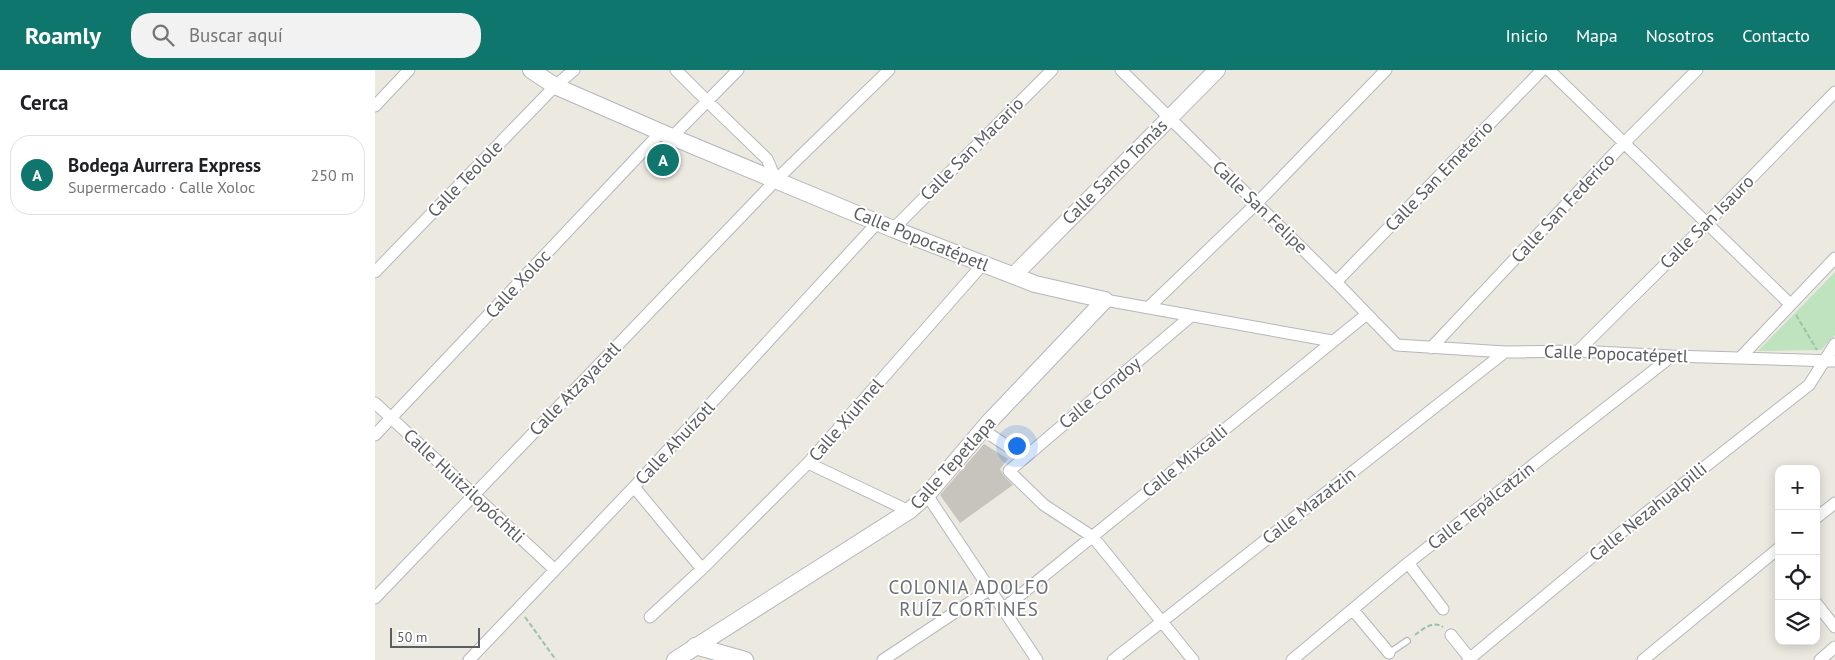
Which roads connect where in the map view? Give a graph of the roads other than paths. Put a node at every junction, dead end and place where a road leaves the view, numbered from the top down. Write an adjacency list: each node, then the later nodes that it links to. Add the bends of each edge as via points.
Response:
1 (409, 70): 17 (street)
2 (531, 70): 14 (street, Calle Popocatépetl)
3 (574, 70): 14 (street, Calle Teolole)
4 (676, 70): 16 (street)
5 (738, 70): 16 (street, Calle Xoloc)
6 (889, 70): 21 (street, Calle Atzayacatl)
7 (1052, 70): 24 (street, Calle San Macario)
8 (1121, 70): 18 (street, Calle San Felipe)
9 (1217, 70): 18 (street, Calle Santo Tomás)
10 (1386, 70): 22 (street)
11 (1542, 70): 29 (street, Calle San Emeterio)
12 (1549, 70): 20 (street)
13 (1697, 70): 20 (street, Calle San Federico)
14 (555, 86): 19 (street, Calle Popocatépetl); 27 (street, Calle Teolole)
15 (1835, 92): 23 (street, Calle San Isauro)
16 (707, 102): 19 (street, Calle Xoloc); 21 (street, via 767,159)
17 (375, 106)
18 (1169, 118): 22 (street, Calle San Felipe); 28 (street, Calle Santo Tomás)
19 (666, 135): 21 (street, Calle Popocatépetl); 45 (street, Calle Xoloc)
20 (1624, 143): 23 (street); 38 (street, Calle San Federico)
21 (776, 180): 24 (street, Calle Popocatépetl); 51 (street, Calle Atzayacatl)
22 (1257, 203): 29 (street, Calle San Felipe); 32 (street)
23 (1707, 224): 31 (street); 39 (street, Calle San Isauro)
24 (886, 225): 26 (street, Calle Popocatépetl); 50 (street, Calle Ahuízotl)
25 (1835, 258): 31 (street)
26 (983, 264): 28 (street, Calle Popocatépetl); 49 (street, Calle Xiuhnel)
27 (375, 272)
28 (1013, 275): 30 (street, Calle Popocatépetl, via 1035,284)
29 (1337, 282): 33 (street, Calle San Felipe)
30 (1105, 300): 32 (street, Calle Popocatépetl); 46 (street, Calle Tepetlapa)
31 (1790, 304): 42 (street)
32 (1149, 308): 34 (street, Calle Popocatépetl)
33 (1367, 314): 35 (street, Calle Mixcalli); 37 (street, Calle San Felipe)
34 (1191, 316): 35 (street, Calle Popocatépetl); 48 (street, Calle Condoy)
35 (1332, 341): 56 (street, Calle Mixcalli)
36 (1835, 344): 43 (street, Calle Nezahualpilli)
37 (1397, 345): 38 (street, Calle Popocatépetl)
38 (1431, 348): 40 (street, Calle Popocatépetl)
39 (1578, 351): 40 (street, Calle Popocatépetl); 41 (street, Calle Popocatépetl)
40 (1505, 352): 68 (street, Calle Mazatzin)
41 (1672, 356): 42 (street, Calle Popocatépetl); 58 (street, Calle Tepálcatzin)
42 (1740, 358): 43 (street, Calle Popocatépetl)
43 (1829, 360): 75 (street, Calle Nezahualpilli, via 1809,386 1623,531)
44 (375, 403): 45 (street, Calle Huitzilopóchtli)
45 (391, 418): 47 (street, Calle Xoloc); 51 (street, Calle Huitzilopóchtli)
46 (983, 430): 48 (street); 52 (street, Calle Tepetlapa)
47 (375, 435)
48 (1024, 457): 56 (street, Calle Condoy, via 1009,471 1044,505)
49 (808, 463): 54 (street); 59 (street, Calle Xiuhnel)
50 (634, 487): 59 (street); 60 (street, Calle Ahuízotl)
51 (473, 494): 60 (street, Calle Huitzilopóchtli); 62 (street, Calle Atzayacatl)
52 (927, 495): 54 (street, Calle Tepetlapa); 61 (street)
53 (1835, 503): 55 (street)
54 (909, 511): 72 (street, Calle Tepetlapa)
55 (1820, 515)
56 (1093, 537): 64 (street, Calle Mixcalli); 68 (street)
57 (1775, 553): 84 (street)
58 (1408, 564): 65 (street); 66 (street, Calle Tepálcatzin)
59 (702, 568): 67 (street, Calle Xiuhnel)
60 (554, 569): 76 (street, Calle Ahuízotl)
61 (990, 590): 64 (street); 79 (street)
62 (375, 598)
63 (1820, 607): 69 (street)
64 (1003, 609): 80 (street)
65 (1443, 609)
66 (1353, 610): 74 (street); 83 (street, Calle Tepálcatzin)
67 (650, 617)
68 (1163, 623): 81 (street, Calle Mazatzin); 82 (street)
69 (1835, 627)
70 (1451, 636): 75 (street)
71 (1407, 641): 74 (lane)
72 (695, 646): 77 (street, Calle Tepetlapa); 78 (street)
73 (1835, 648): 85 (street)
74 (1389, 654)
75 (1469, 659)
76 (469, 660)
77 (675, 660)
78 (745, 660)
79 (883, 660)
80 (1037, 660)
81 (1113, 660)
82 (1193, 660)
83 (1292, 660)
84 (1643, 660)
85 (1820, 660)

